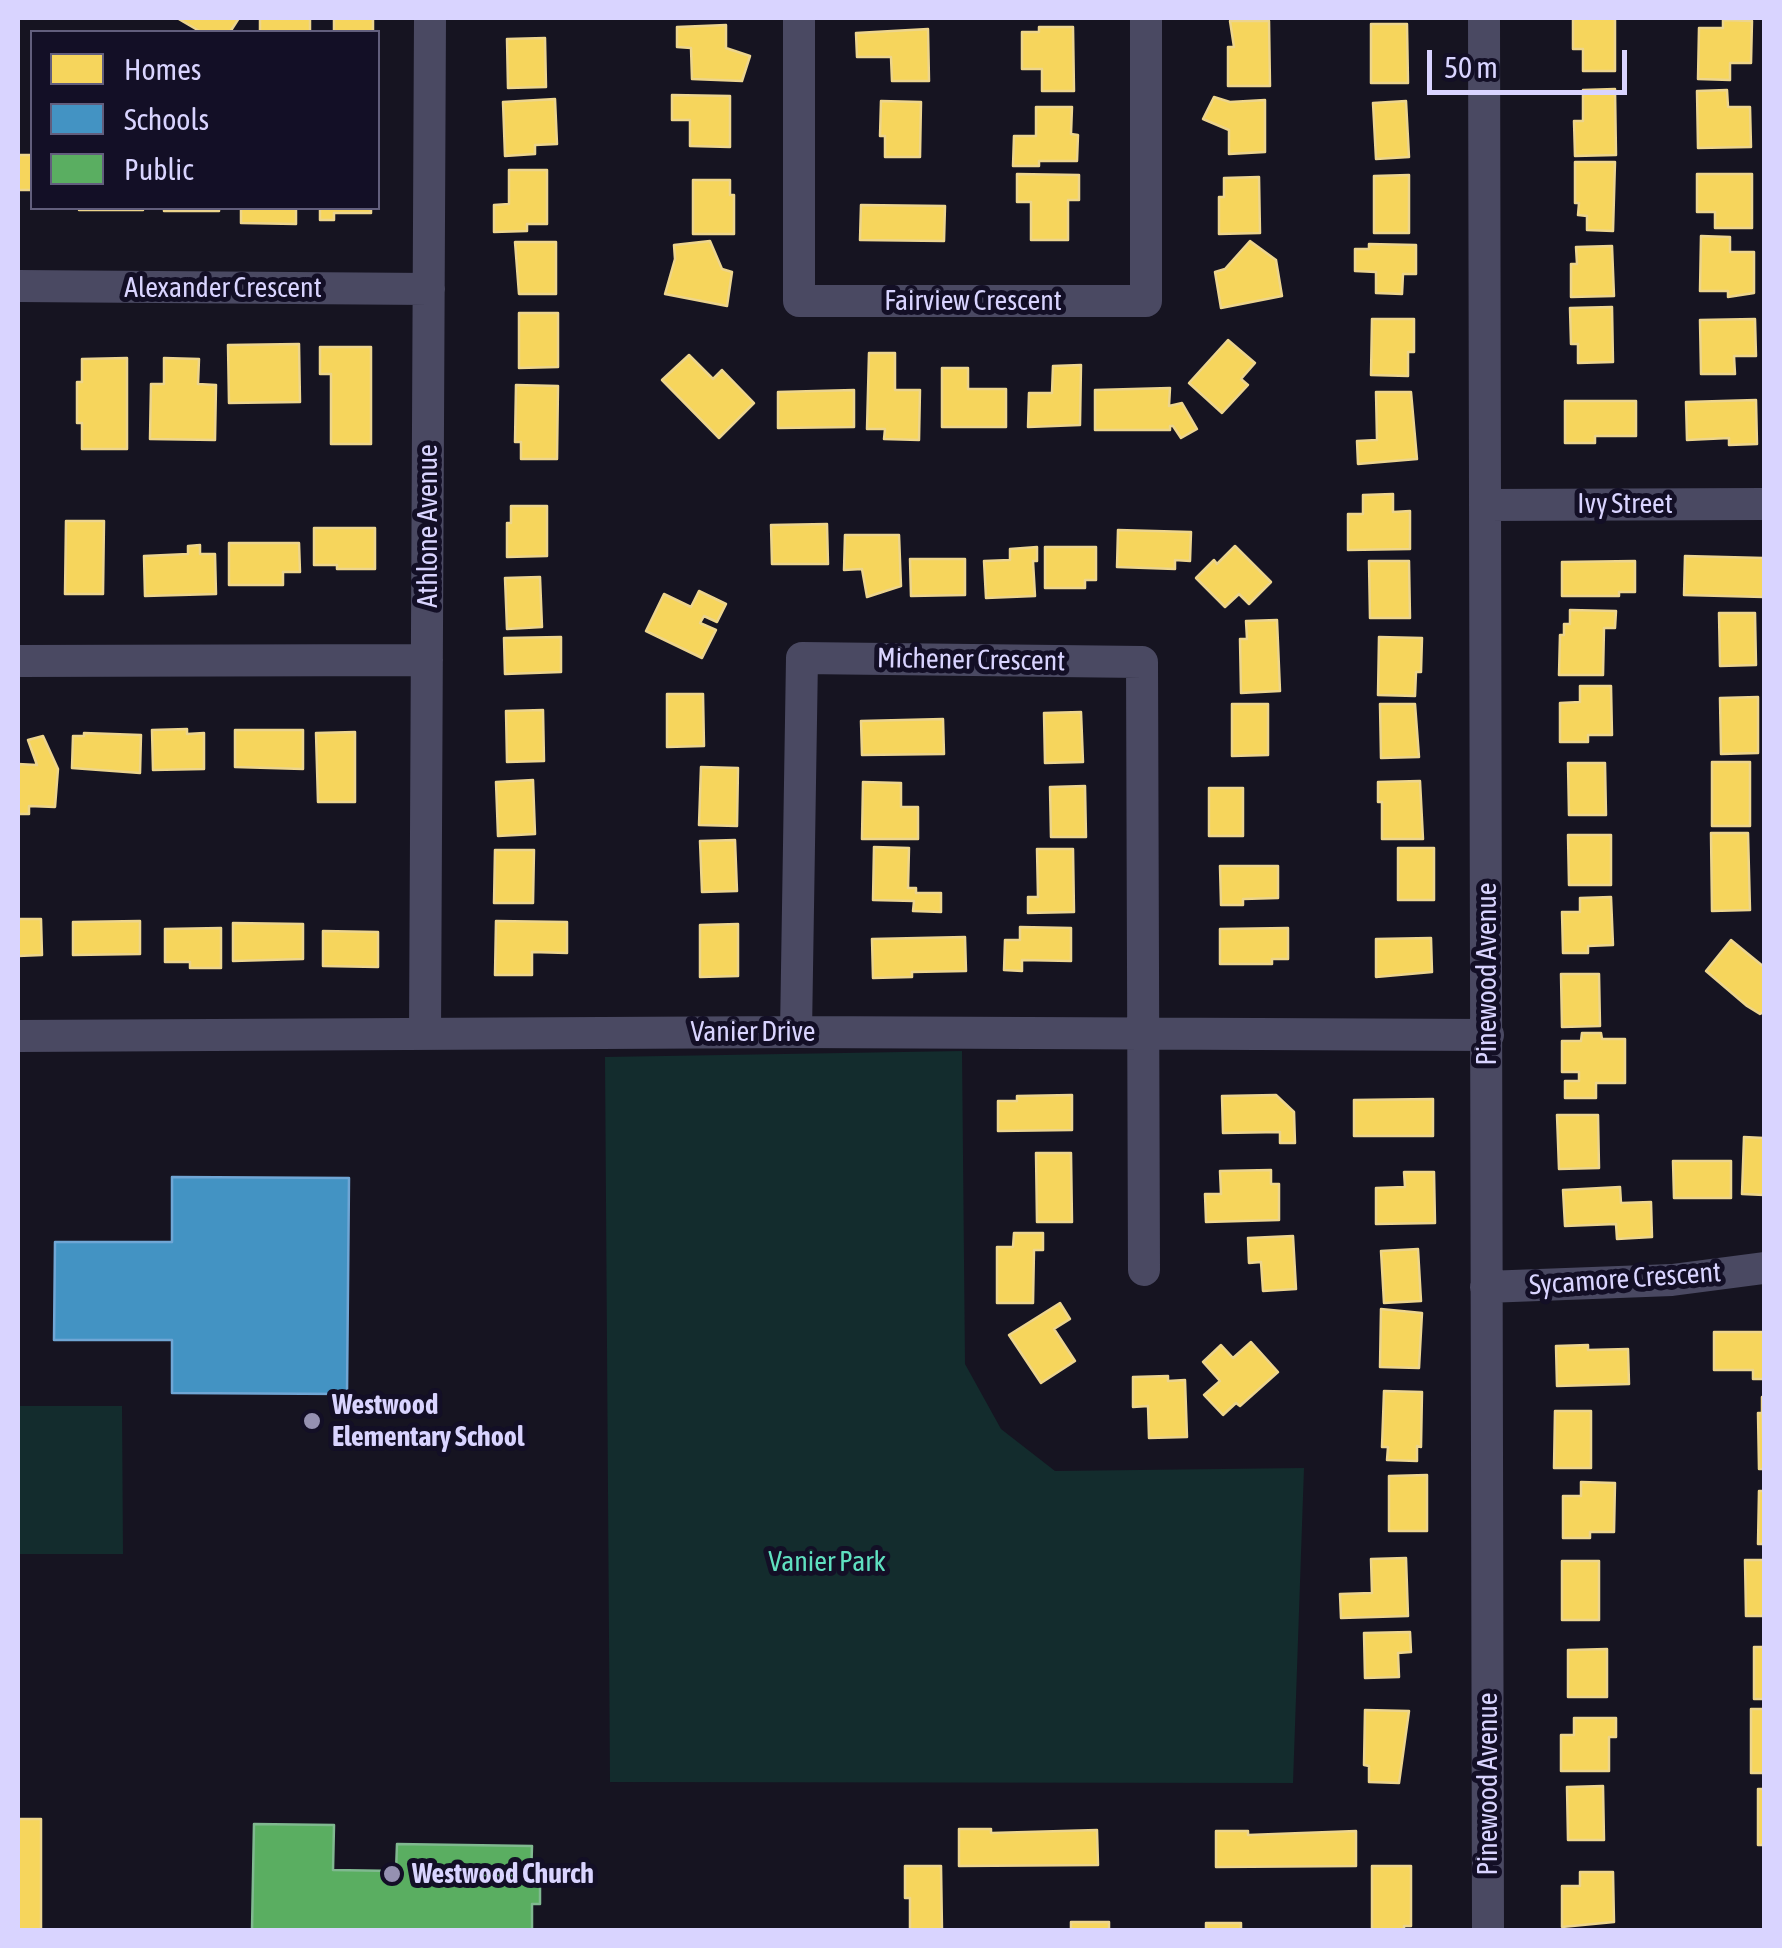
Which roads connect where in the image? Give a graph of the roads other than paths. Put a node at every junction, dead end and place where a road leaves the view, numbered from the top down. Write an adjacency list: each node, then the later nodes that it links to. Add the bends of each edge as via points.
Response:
1 (430, 18): 6 (street, Athlone Avenue)
2 (799, 18): 3 (street, Fairview Crescent, via 799,301 1146,301)
3 (1146, 18)
4 (1484, 18): 8 (street, Pinewood Avenue)
5 (18, 286): 6 (street, Alexander Crescent)
6 (429, 289): 9 (street, Athlone Avenue)
7 (1764, 504): 8 (street, Ivy Street)
8 (1485, 505): 14 (street, Pinewood Avenue)
9 (428, 660): 10 (street); 12 (street, Athlone Avenue)
10 (18, 662)
11 (796, 1032): 12 (street, Vanier Drive); 13 (street, Vanier Drive); 13 (street, Michener Crescent, via 802,658 822,658 1142,662)
12 (425, 1034): 15 (street, Vanier Drive)
13 (1146, 1035): 14 (street, Vanier Drive); 17 (street)
14 (1488, 1035): 18 (street, Pinewood Avenue)
15 (18, 1036)
16 (1764, 1268): 18 (street, Sycamore Crescent, via 1672,1280)
17 (1144, 1270)
18 (1486, 1287): 19 (street, Pinewood Avenue)
19 (1488, 1930)

